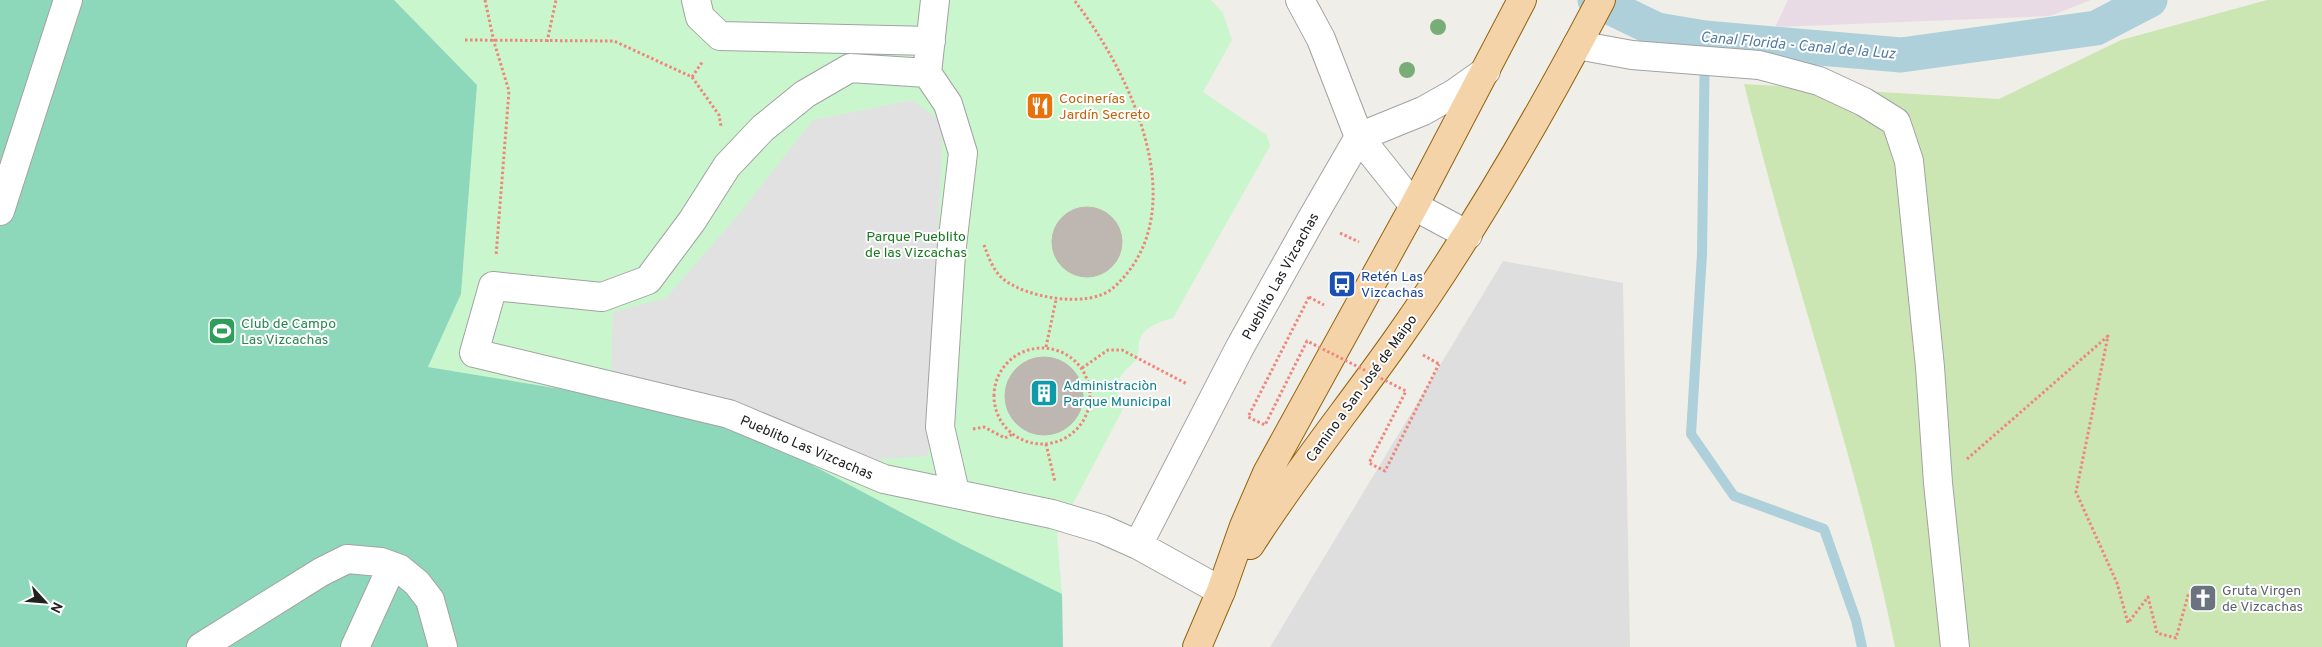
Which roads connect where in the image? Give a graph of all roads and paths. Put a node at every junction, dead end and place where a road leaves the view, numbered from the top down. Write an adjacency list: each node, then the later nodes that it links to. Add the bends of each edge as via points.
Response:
1 (68, 0): 20 (lane)
2 (485, 0): 12 (path)
3 (556, 0): 13 (path)
4 (696, 0): 11 (lane, via 700,17 720,36)
5 (935, 0): 11 (lane)
6 (1074, 0): 27 (path, via 1093,24 1135,102 1152,160 1152,218 1139,256 1112,289 1092,298)
7 (1300, 0): 17 (lane, via 1321,39)
8 (1601, 0): 14 (main road, Camino a San José de Maipo)
9 (1517, 10): 15 (main road, Camino a San José de Maipo)
10 (465, 40): 12 (path)
11 (931, 41): 16 (lane)
12 (494, 42): 13 (path); 25 (path, via 510,91)
13 (547, 42): 18 (path, via 614,41 692,77 719,115)
14 (1578, 43): 22 (main road, Camino a San José de Maipo); 35 (lane, via 1632,54 1759,65 1818,81 1864,102 1896,122 1909,161)
15 (1486, 71): 17 (lane, via 1423,111); 19 (main road, Camino a San José de Maipo)
16 (927, 73): 18 (lane, via 850,68 806,94 763,128); 33 (lane, via 948,104 963,153 951,254)
17 (1359, 137): 19 (lane); 21 (lane, Pueblito Las Vizcachas)
18 (727, 166): 25 (lane, via 692,222 648,280 602,297)
19 (1414, 206): 22 (lane); 24 (main road, Camino a San José de Maipo)
20 (0, 211)
21 (1310, 220): 24 (path); 31 (lane, Pueblito Las Vizcachas)
22 (1468, 235): 40 (main road, Camino a San José de Maipo, via 1396,341 1282,494)
23 (983, 242): 27 (path, via 988,259 1002,278 1034,294)
24 (1387, 255): 40 (main road, Camino a San José de Maipo, via 1267,473)
25 (494, 286): 36 (lane, Pueblito Las Vizcachas, via 474,353 729,414 884,479)
26 (1309, 297): 29 (path, bridge, via 1248,417 1265,425 1307,341 1406,391 1369,463 1385,471)
27 (1056, 300): 28 (path)
28 (1046, 347): 30 (path, via 1060,350); 32 (path, via 1018,353 998,375 994,403 998,417)
29 (1439, 364)
30 (1082, 368): 31 (path, via 1108,350 1122,350); 34 (path, via 1089,381 1089,410 1072,434)
31 (1214, 398): 38 (lane, Pueblito Las Vizcachas)
32 (1014, 434): 33 (path, via 1005,438 979,427); 34 (path, via 1032,443)
33 (942, 435): 36 (lane)
34 (1046, 444): 37 (path, via 1055,485)
35 (1938, 484): 41 (path, via 2108,336 2076,492 2117,583 2128,623 2148,597 2157,633 2176,638); 46 (lane)
36 (955, 492): 37 (lane, Pueblito Las Vizcachas)
37 (1052, 514): 38 (lane, Pueblito Las Vizcachas, via 1102,529)
38 (1138, 545): 40 (lane, Pueblito Las Vizcachas)
39 (392, 566): 42 (lane, via 347,559); 43 (lane); 44 (lane, via 417,583 430,600)
40 (1221, 591): 45 (main road, Camino a San José de Maipo)
41 (2189, 592)
42 (201, 647)
43 (355, 647)
44 (443, 647)
45 (1197, 647)
46 (1955, 647)

